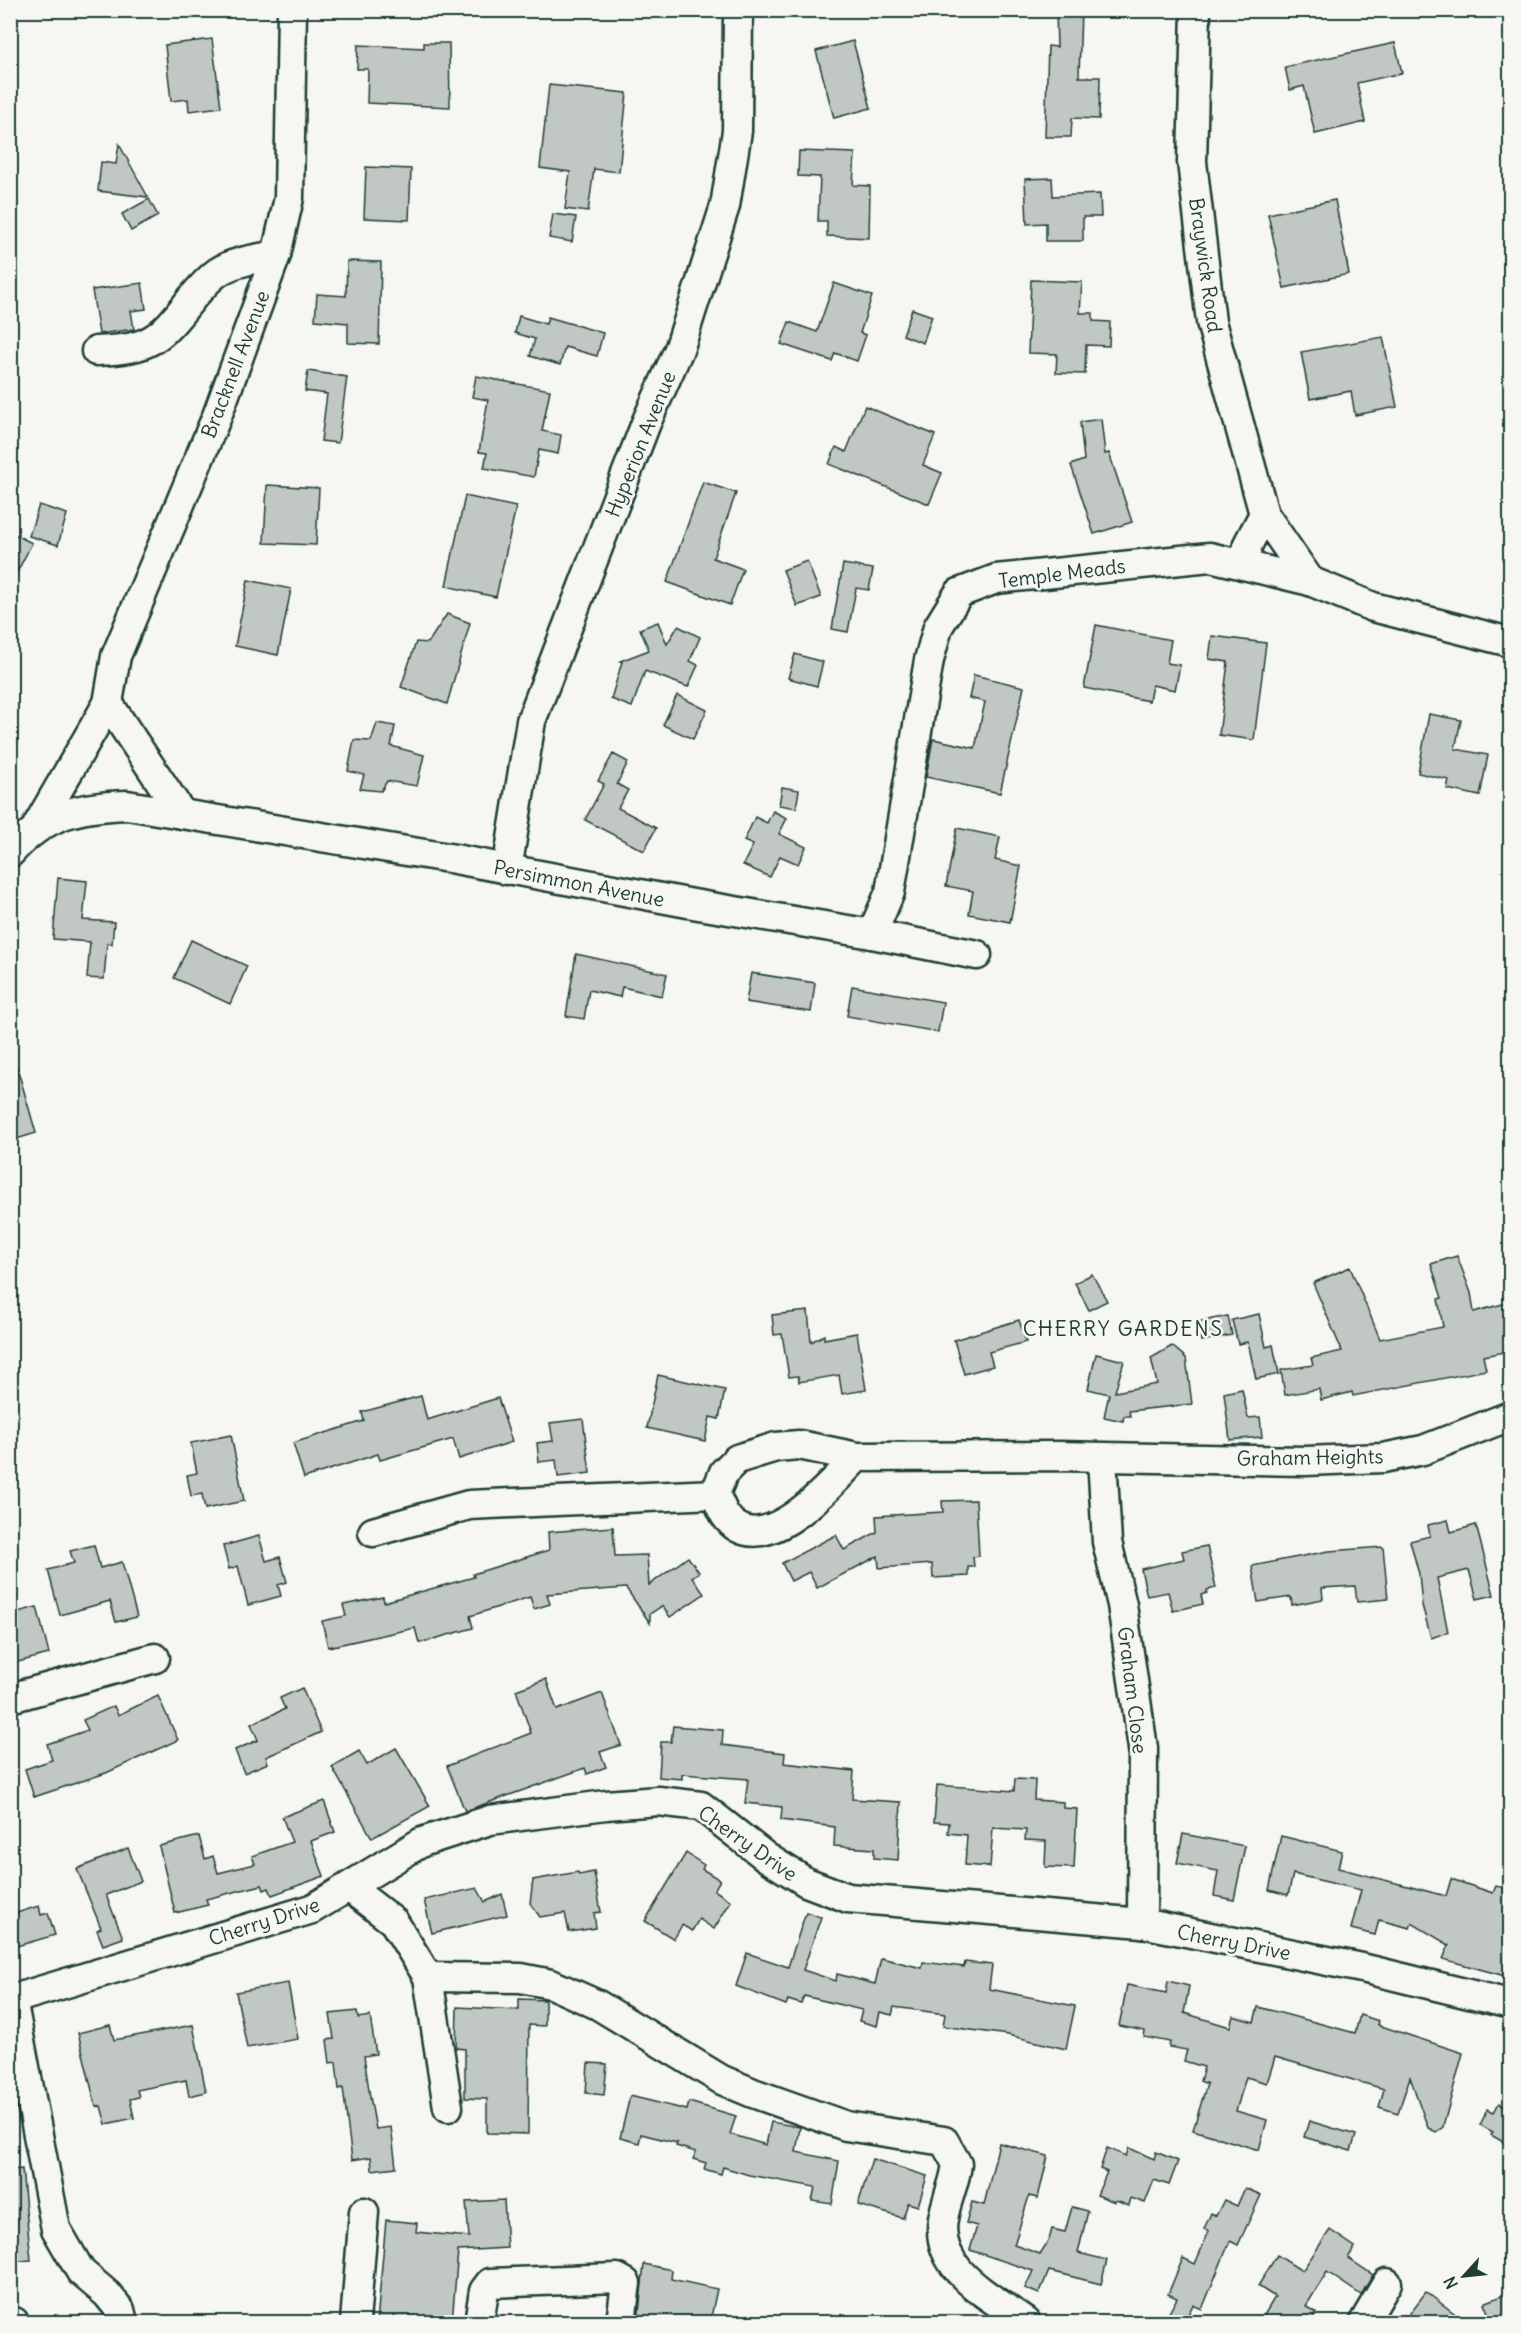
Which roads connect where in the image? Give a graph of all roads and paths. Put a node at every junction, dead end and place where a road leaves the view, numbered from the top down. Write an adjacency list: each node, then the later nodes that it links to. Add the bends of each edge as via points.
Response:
1 (292, 10): 4 (street, Bracknell Avenue, via 289,198)
2 (738, 10): 14 (street, Hyperion Avenue, via 737,131 725,206 680,347 646,423 531,721)
3 (1196, 10): 6 (street, Braywick Road, via 1192,162 1211,321)
4 (276, 255): 5 (street, via 219,271 149,344); 10 (street, Bracknell Avenue, via 217,416 116,656)
5 (96, 351)
6 (1264, 514): 7 (street, via 1248,544); 8 (street, Braywick Road)
7 (1244, 565): 8 (street, Temple Meads); 15 (street, Temple Meads, via 1210,557 1055,571 996,579 959,593 938,627 929,660 890,892)
8 (1310, 581): 9 (street, Temple Meads, via 1373,607)
9 (1510, 642)
10 (108, 703): 11 (street); 12 (street, Bracknell Avenue)
11 (182, 814): 12 (street, Persimmon Avenue, via 127,805 98,806 67,813); 14 (street, Persimmon Avenue)
12 (38, 826): 13 (street)
13 (10, 854)
14 (507, 870): 15 (street, Persimmon Avenue)
15 (872, 934): 16 (street, Persimmon Avenue)
16 (977, 956)
17 (1510, 1416): 19 (street, Graham Heights, via 1423,1450 1383,1458)
18 (856, 1457): 19 (street, Graham Heights); 20 (street, Graham Heights, via 799,1445 755,1452 737,1459 723,1472); 20 (street, via 807,1509 761,1531 741,1528 726,1516)
19 (1102, 1458): 25 (street, Graham Close, via 1107,1542 1122,1605 1143,1748)
20 (715, 1494): 21 (street, via 469,1505)
21 (373, 1532)
22 (155, 1658): 23 (street)
23 (10, 1698)
24 (350, 1888): 25 (street, Cherry Drive, via 422,1842 490,1820 658,1801 701,1806 766,1857 806,1882 848,1898); 26 (street, via 394,1922); 27 (street, Cherry Drive, via 312,1909)
25 (1142, 1923): 28 (street, Cherry Drive, via 1362,1968)
26 (428, 1977): 29 (street); 36 (street, via 521,1978 551,1984 598,2005 722,2080 753,2094 846,2126 944,2141 957,2164 942,2220 949,2258 966,2279)
27 (11, 2000): 32 (street, via 56,2229 81,2272 107,2294 120,2310)
28 (1510, 2004)
29 (448, 2107)
30 (364, 2212): 33 (street)
31 (1388, 2283): 37 (street)
32 (123, 2322)
33 (355, 2322)
34 (479, 2322): 35 (street, via 484,2291 490,2283 617,2278 626,2283)
35 (621, 2322)
36 (1026, 2322)
37 (1364, 2322)

